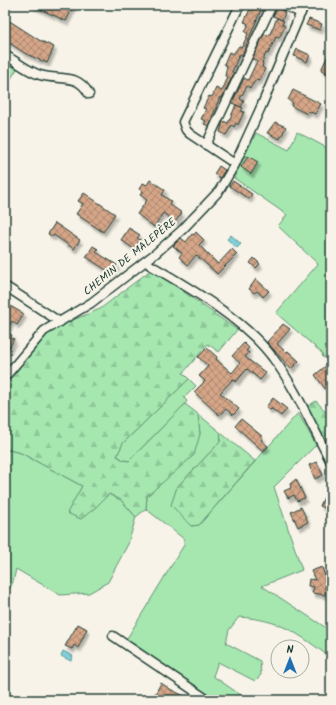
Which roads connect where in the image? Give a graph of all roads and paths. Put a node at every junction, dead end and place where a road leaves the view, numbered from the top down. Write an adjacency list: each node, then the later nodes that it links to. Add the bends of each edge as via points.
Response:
1 (240, 5): 7 (street, via 185,117 186,130)
2 (272, 5): 7 (street)
3 (283, 5): 4 (street, CHEMIN DE MALEPÈRE)
4 (302, 9): 8 (street, CHEMIN DE MALEPÈRE)
5 (5, 54): 6 (street, via 39,75 76,80 85,86)
6 (89, 94)
7 (206, 146): 8 (street)
8 (235, 164): 9 (street, CHEMIN DE MALEPÈRE, via 210,202)
9 (146, 261): 11 (street, CHEMIN DE MALEPÈRE, via 92,303); 13 (street, via 218,308 253,336 273,357)
10 (5, 286): 11 (street)
11 (60, 322): 12 (street, CHEMIN DE MALEPÈRE, via 39,335)
12 (5, 377)
13 (331, 462)
14 (113, 636): 15 (street)
15 (208, 700)

